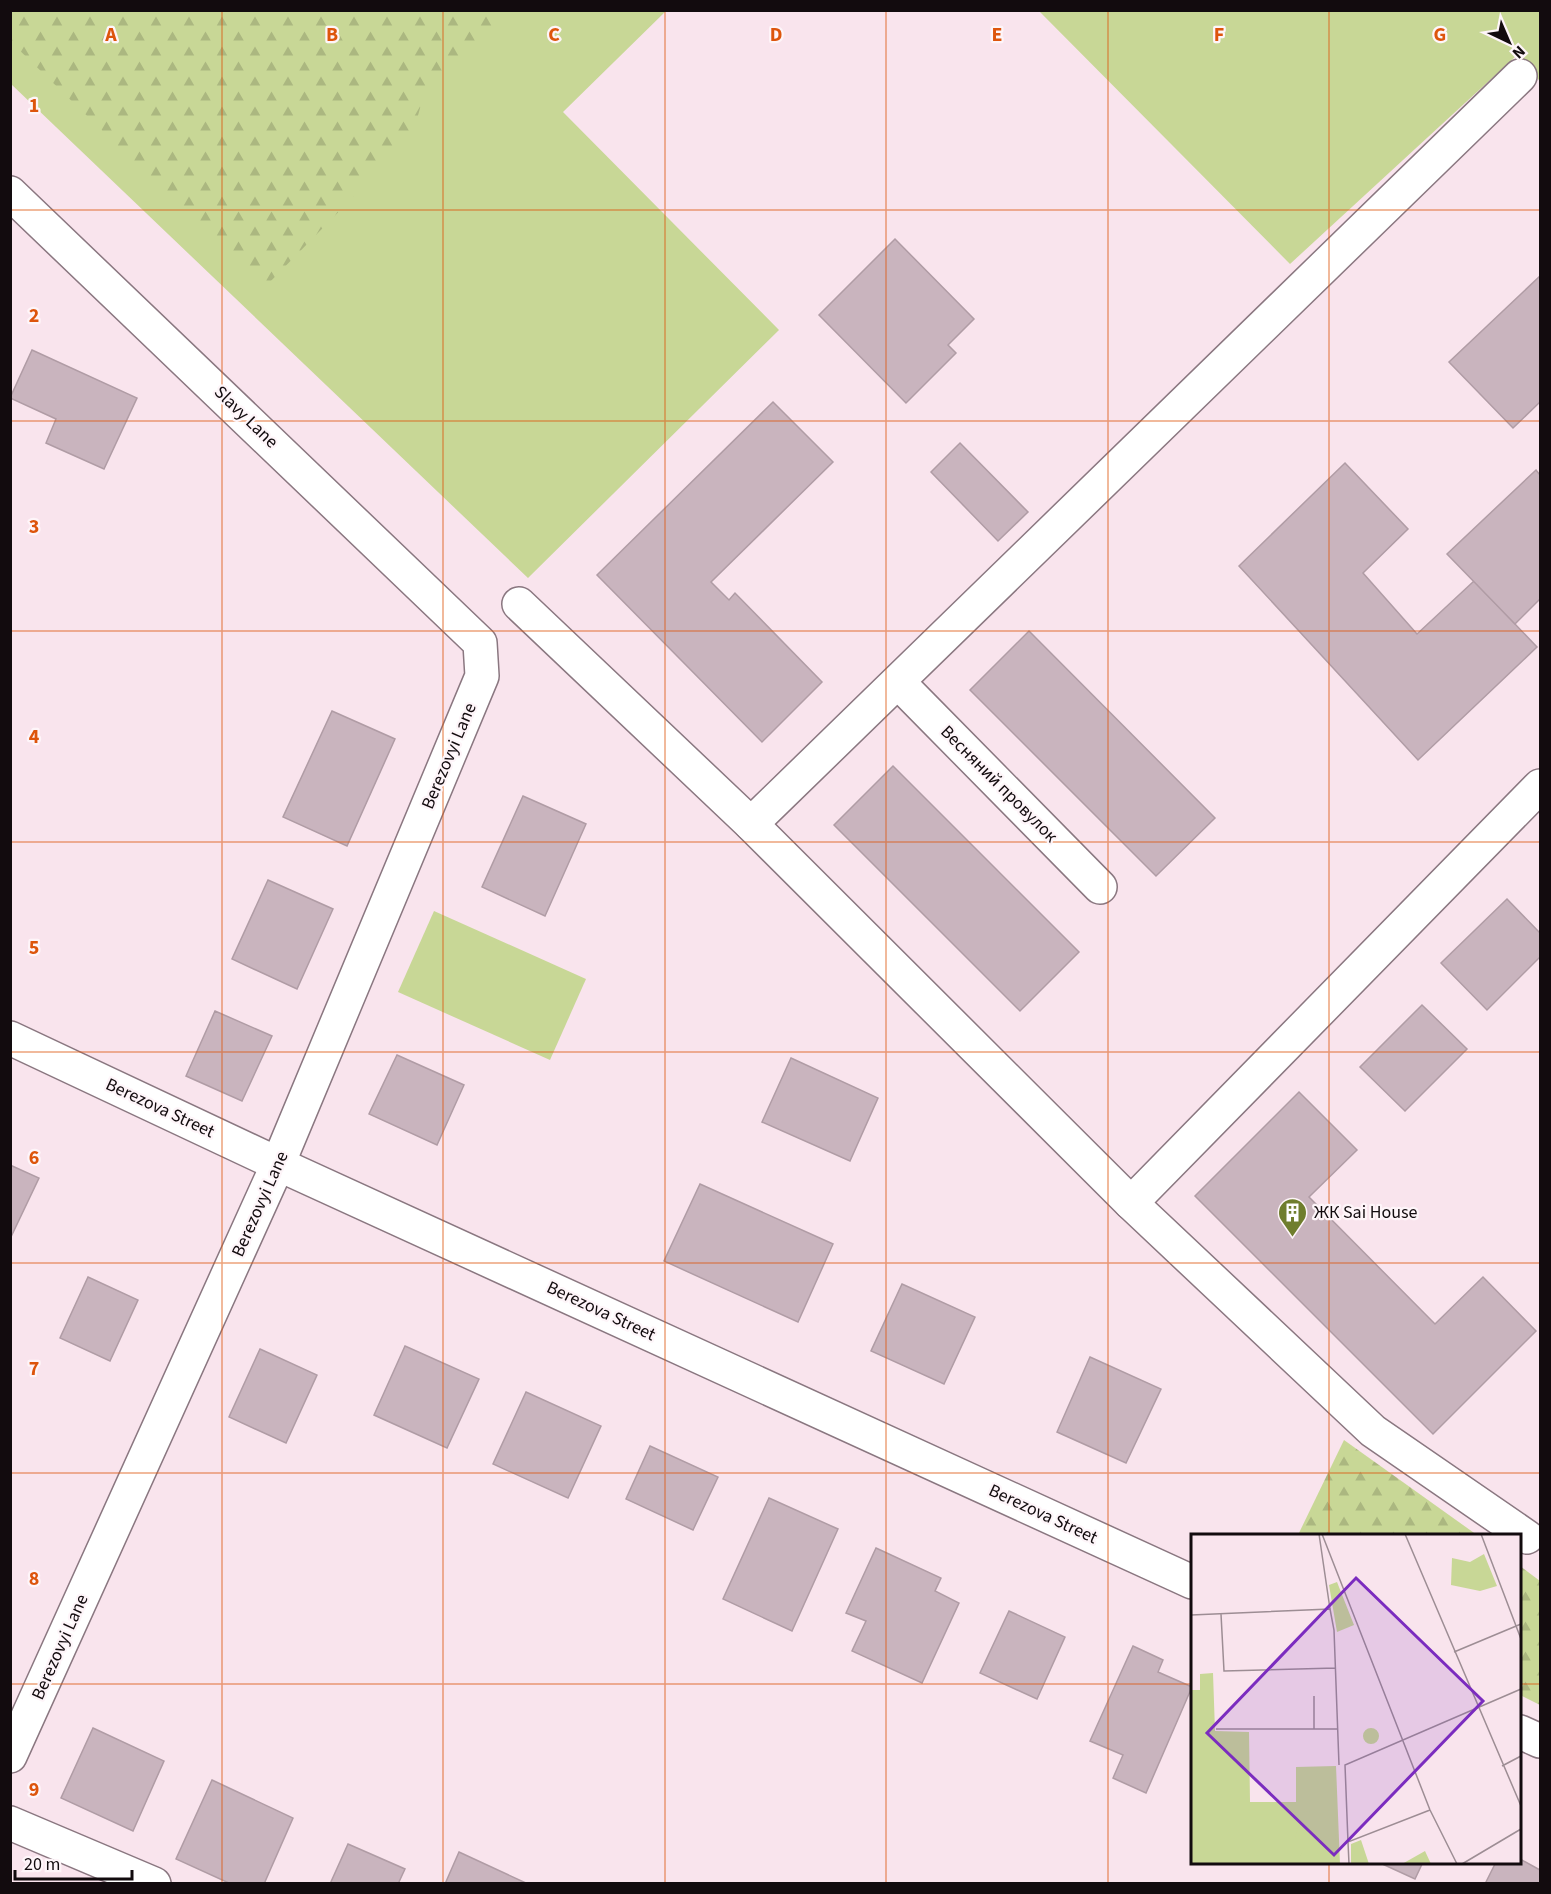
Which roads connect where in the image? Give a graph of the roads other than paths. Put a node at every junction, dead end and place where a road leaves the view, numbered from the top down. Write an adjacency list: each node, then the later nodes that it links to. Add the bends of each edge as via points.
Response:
1 (1520, 76): 5 (street)
2 (10, 193): 4 (street, Slavy Lane)
3 (519, 604): 7 (street)
4 (480, 643): 10 (street, Berezovyi Lane, via 482,676)
5 (897, 682): 7 (street); 8 (street, Весняний провулок)
6 (1540, 786): 11 (street)
7 (751, 825): 11 (street)
8 (1100, 887)
9 (10, 1038): 10 (street, Berezova Street)
10 (278, 1164): 13 (street, Berezova Street); 16 (street, Berezovyi Lane)
11 (1131, 1203): 12 (street, via 1373,1431)
12 (1536, 1535)
13 (1191, 1582)
14 (1521, 1732): 15 (street)
15 (1540, 1742)
16 (10, 1756)
17 (10, 1823): 18 (street)
18 (154, 1884)

